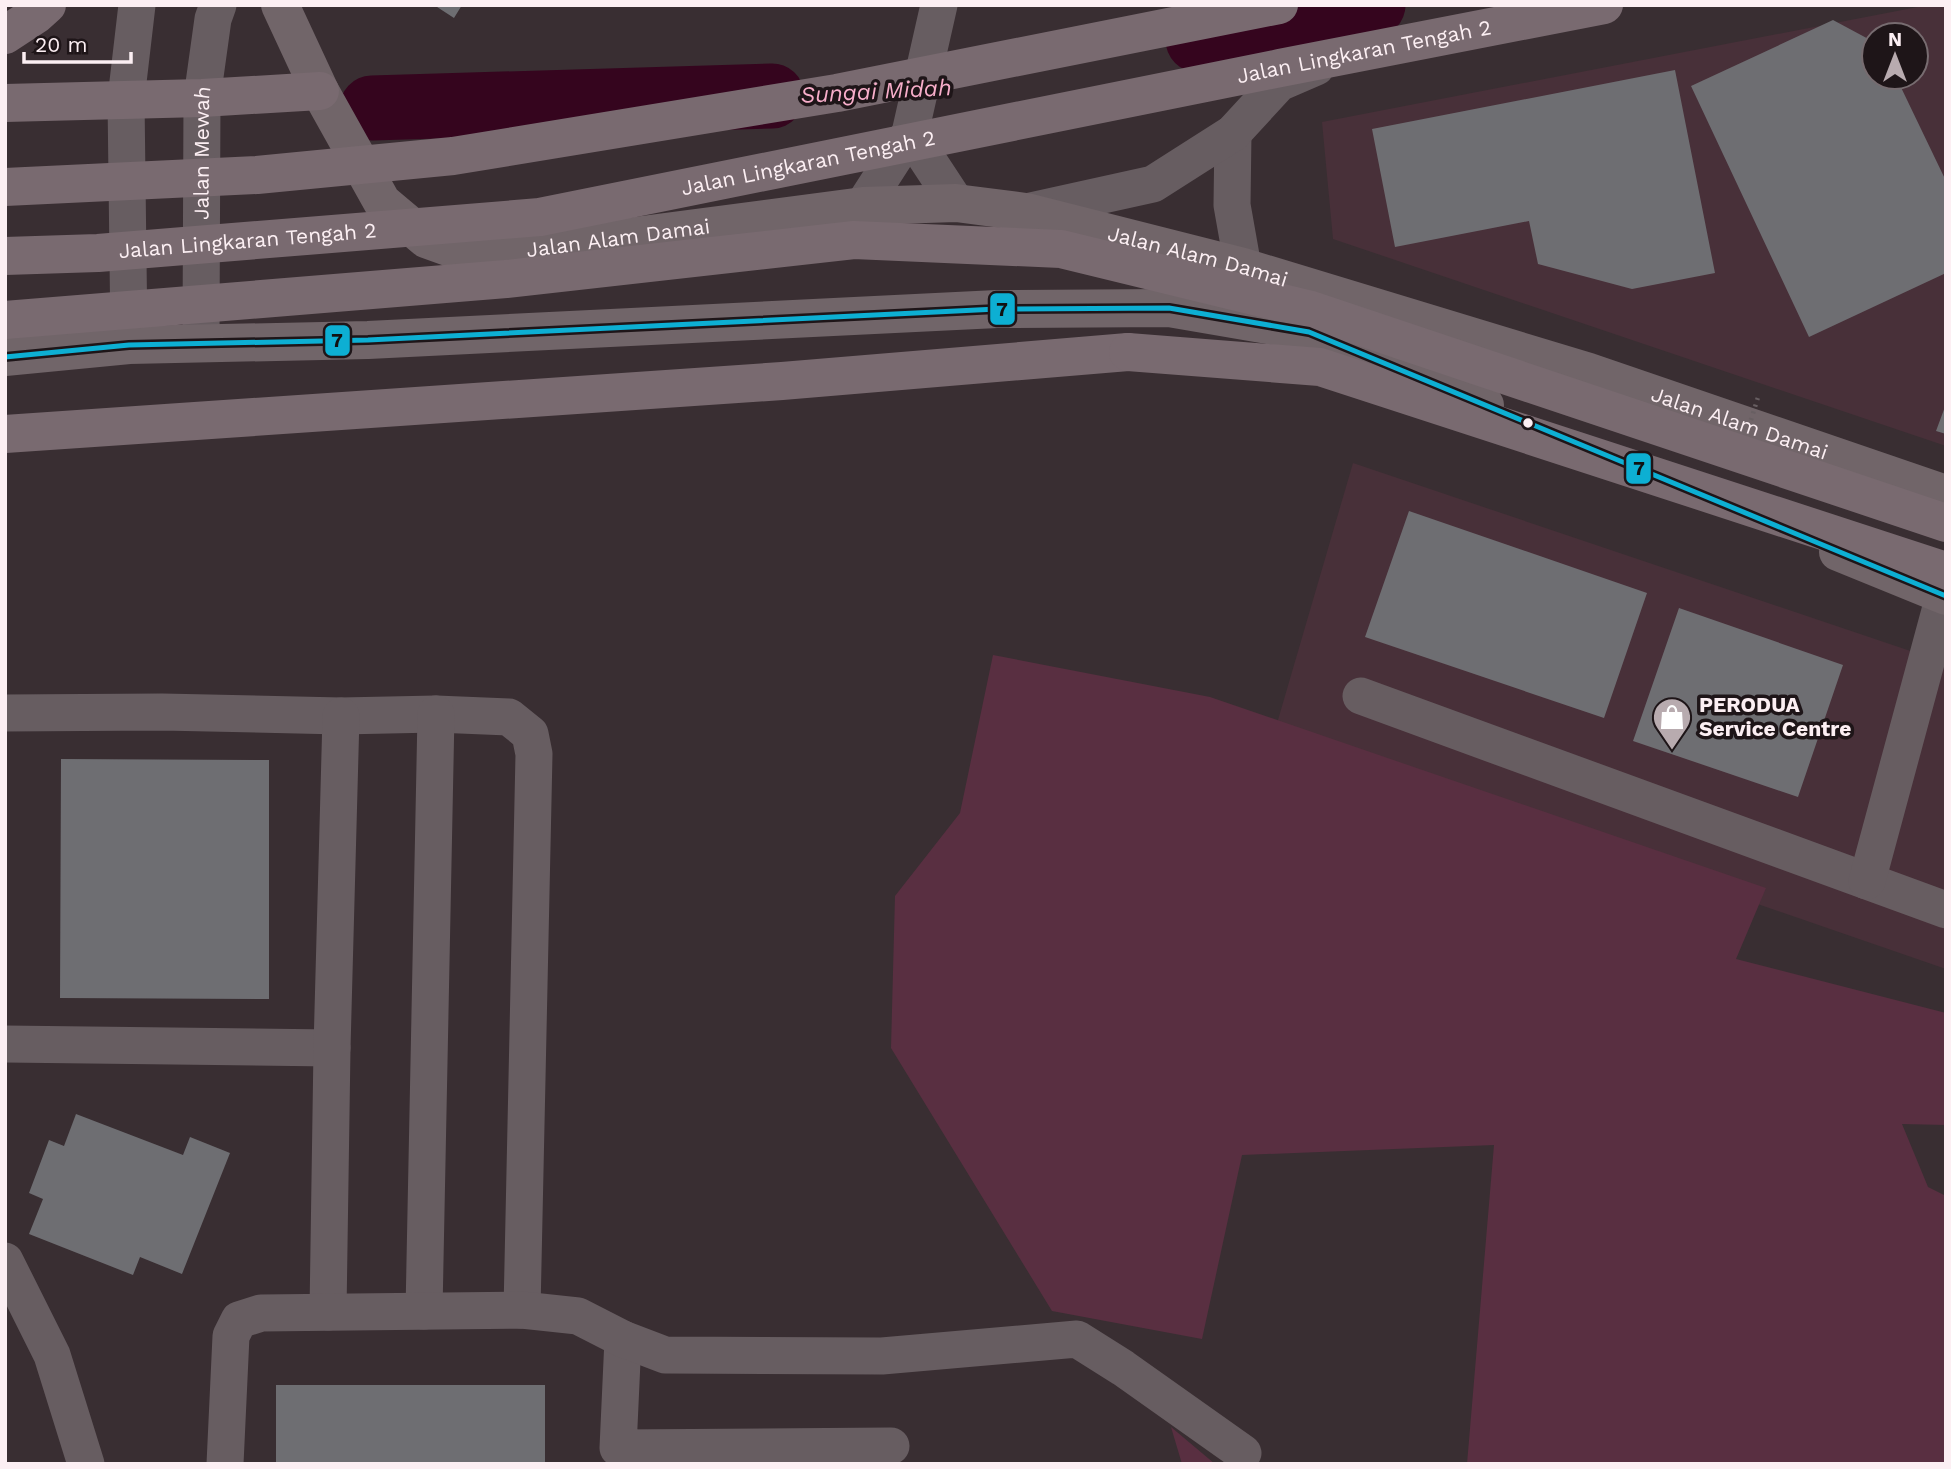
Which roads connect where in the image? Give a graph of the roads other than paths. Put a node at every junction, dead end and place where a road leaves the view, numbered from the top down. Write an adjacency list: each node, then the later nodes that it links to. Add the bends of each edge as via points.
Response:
1 (47, 5): 9 (highway)
2 (137, 5): 12 (street)
3 (218, 5): 11 (street, Jalan Mewah)
4 (280, 5): 10 (main road)
5 (1279, 5): 16 (highway, bridge, via 838,93 453,156 257,175)
6 (1561, 5): 15 (street, via 1382,39 1279,83)
7 (1604, 5): 20 (highway, Jalan Lingkaran Tengah 2, bridge, via 540,217 98,253)
8 (937, 15): 14 (street)
9 (5, 35)
10 (320, 91): 11 (highway); 18 (main road, Jalan Alam Damai, via 382,202 426,239 476,257)
11 (202, 97): 12 (highway); 23 (street, Jalan Mewah)
12 (126, 99): 13 (highway); 24 (street)
13 (5, 103)
14 (910, 133): 17 (street); 18 (street)
15 (1233, 133): 19 (street, via 1153,184); 21 (street, via 1232,205)
16 (5, 187)
17 (956, 203): 18 (main road, Jalan Alam Damai); 19 (main road, Jalan Alam Damai)
18 (863, 206)
19 (1026, 212): 21 (main road, Jalan Alam Damai)
20 (5, 256)
21 (1244, 267): 27 (main road, Jalan Alam Damai, via 1589,372)
22 (5, 320): 28 (highway, bridge, via 506,279 854,240 1061,249 1311,310)
23 (201, 344): 24 (main road); 29 (main road, via 997,309 1169,308 1309,331)
24 (129, 345): 25 (main road)
25 (5, 357)
26 (5, 434): 29 (highway, bridge, via 782,381 1128,352 1321,367)
27 (1946, 494)
28 (1946, 523)
29 (1945, 588): 34 (street)
30 (1361, 696): 34 (street)
31 (5, 713): 33 (street)
32 (436, 714): 33 (street); 39 (street, via 509,717 530,734 534,754); 40 (street)
33 (341, 716): 37 (street)
34 (1867, 881): 35 (street)
35 (1946, 910)
36 (5, 1044): 37 (street)
37 (332, 1048): 41 (street)
38 (5, 1261): 45 (street, via 52,1355)
39 (522, 1310): 40 (street); 42 (street, via 578,1316)
40 (424, 1311): 41 (street)
41 (328, 1312): 46 (street, via 261,1313 239,1320 232,1336)
42 (623, 1339): 43 (street, via 618,1448); 44 (street, via 665,1355 882,1356 1077,1339)
43 (891, 1446)
44 (1244, 1453)
45 (86, 1464)
46 (225, 1464)

